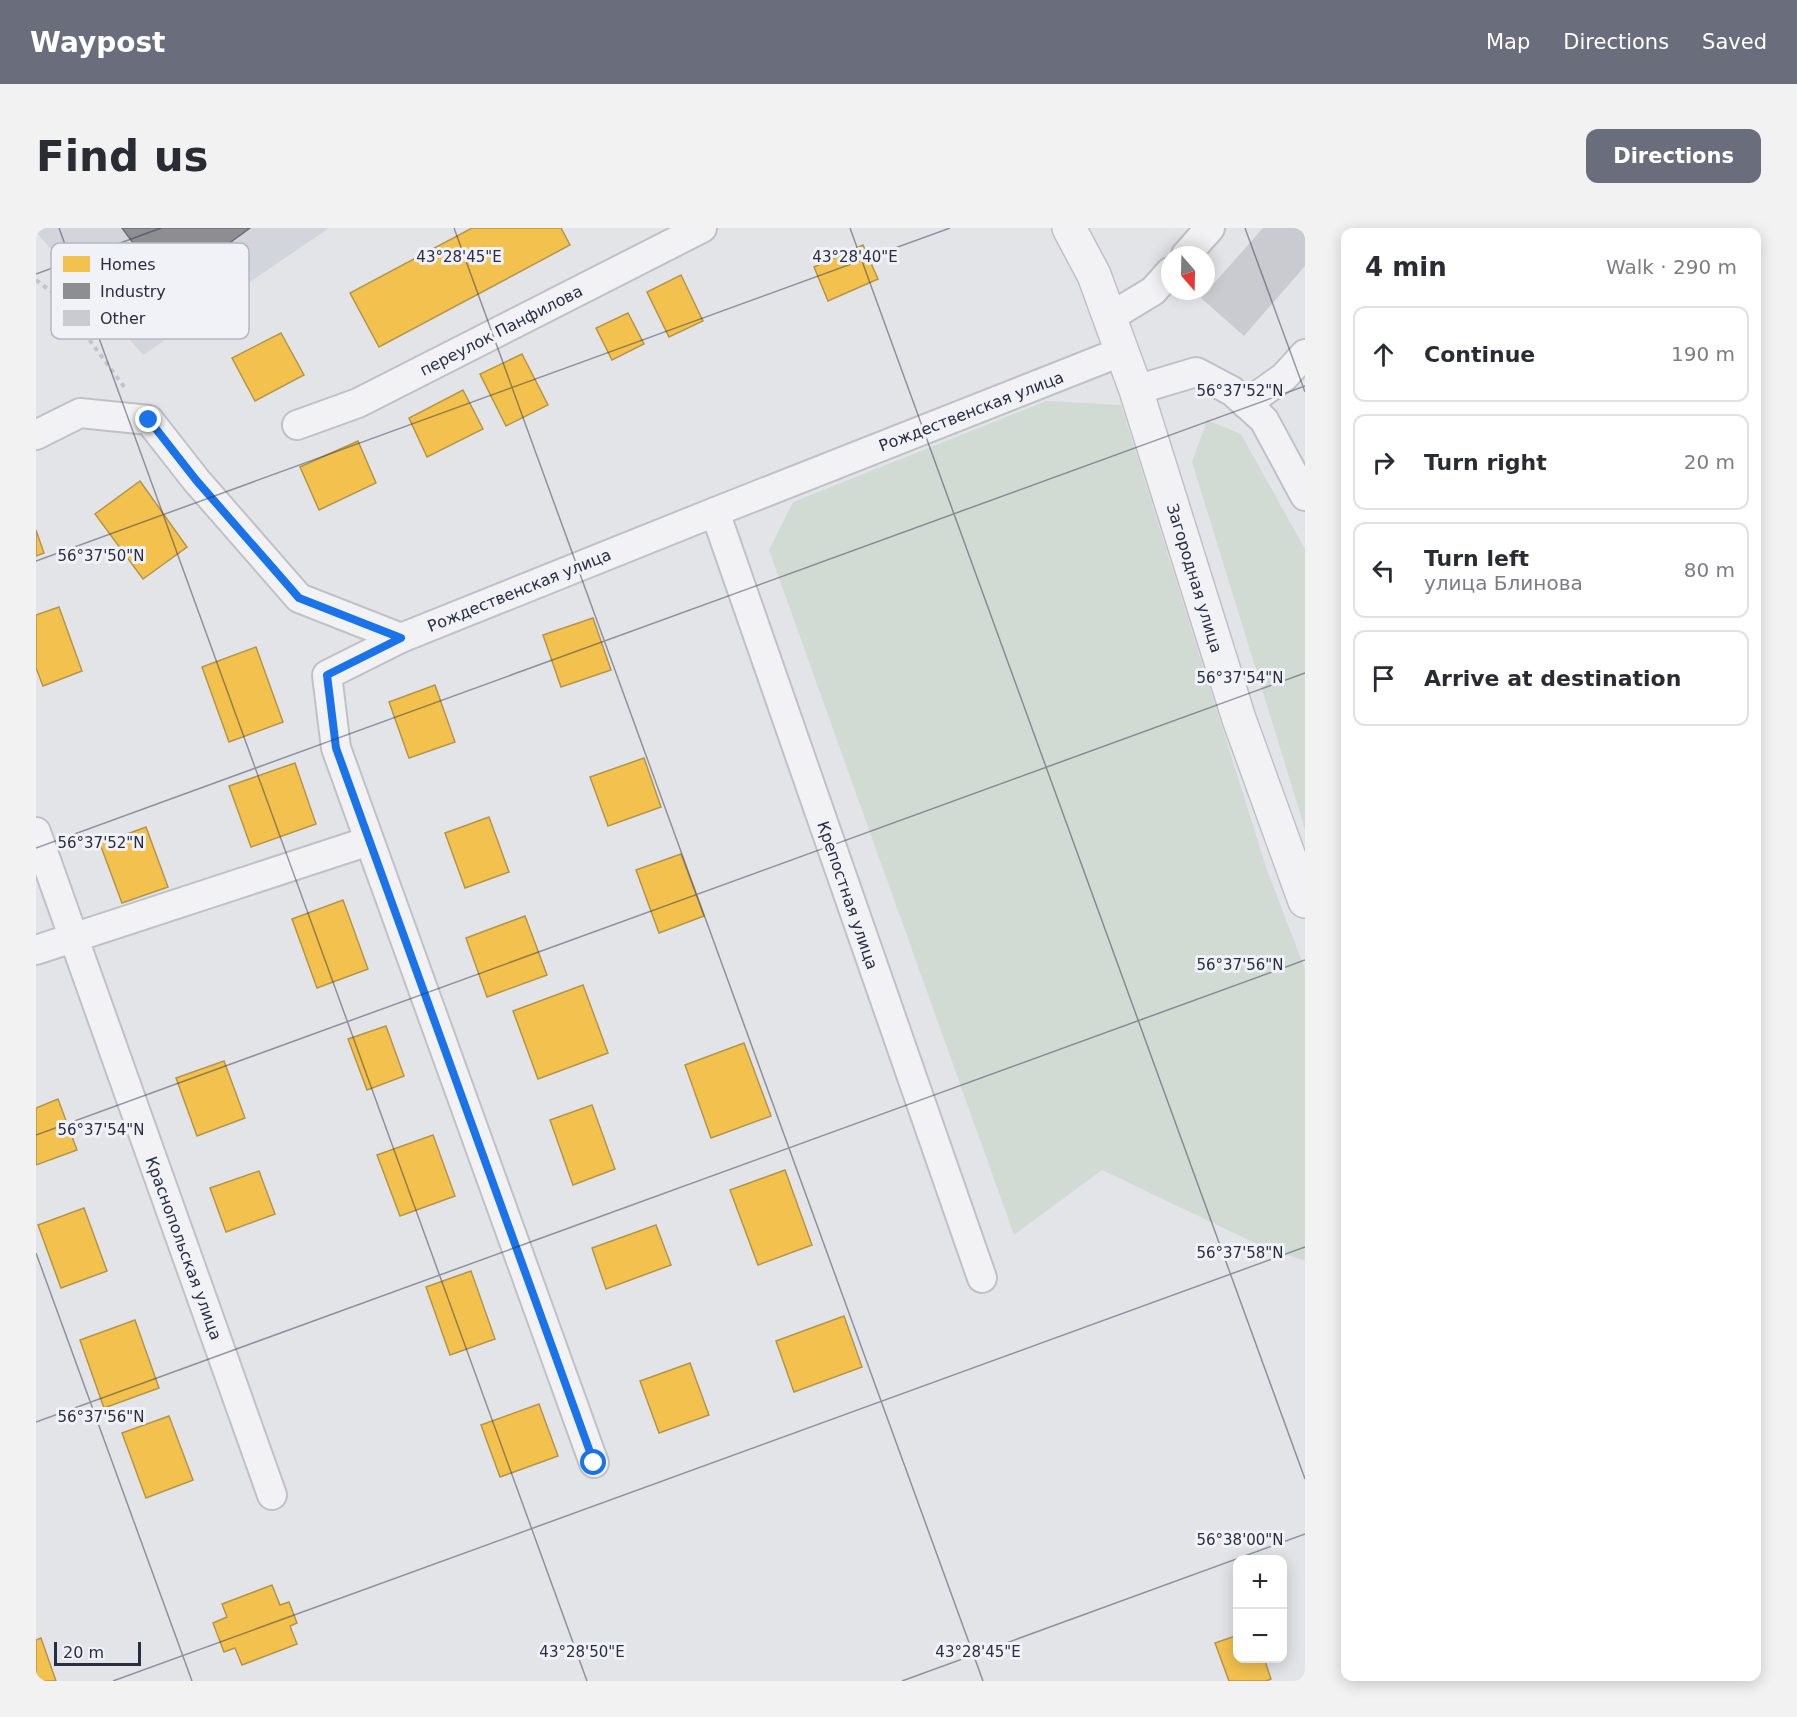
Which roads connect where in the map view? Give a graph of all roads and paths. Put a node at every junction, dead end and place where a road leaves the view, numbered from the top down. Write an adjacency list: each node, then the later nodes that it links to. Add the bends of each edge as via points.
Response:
1 (702, 228): 15 (street, переулок Панфилова, via 358,403)
2 (1069, 228): 8 (street, Загородная улица, via 1094,275)
3 (1210, 228): 4 (street)
4 (1194, 246)
5 (36, 280): 7 (path)
6 (1161, 282): 8 (street)
7 (51, 291)
8 (1110, 317): 10 (street, Загородная улица)
9 (89, 339): 14 (path)
10 (1122, 351): 12 (street, Загородная улица); 18 (street, Рождественская улица)
11 (1305, 354): 13 (street, via 1284,377)
12 (1136, 390): 13 (street, via 1196,372 1232,390); 22 (street, Загородная улица, via 1239,719)
13 (1246, 404): 17 (street, via 1264,420)
14 (149, 420): 16 (street, via 80,413); 19 (street, via 299,598)
15 (297, 425)
16 (36, 435)
17 (1305, 496)
18 (715, 512): 19 (street, Рождественская улица); 25 (street, Крепостная улица)
19 (401, 638): 21 (street, Рождественская улица, via 327,675 336,748)
20 (36, 832): 23 (street, Краснопольская улица)
21 (369, 840): 23 (street); 26 (street, Рождественская улица)
22 (1305, 901)
23 (74, 937): 24 (street); 27 (street, Краснопольская улица)
24 (36, 950)
25 (982, 1278)
26 (594, 1463)
27 (272, 1495)

